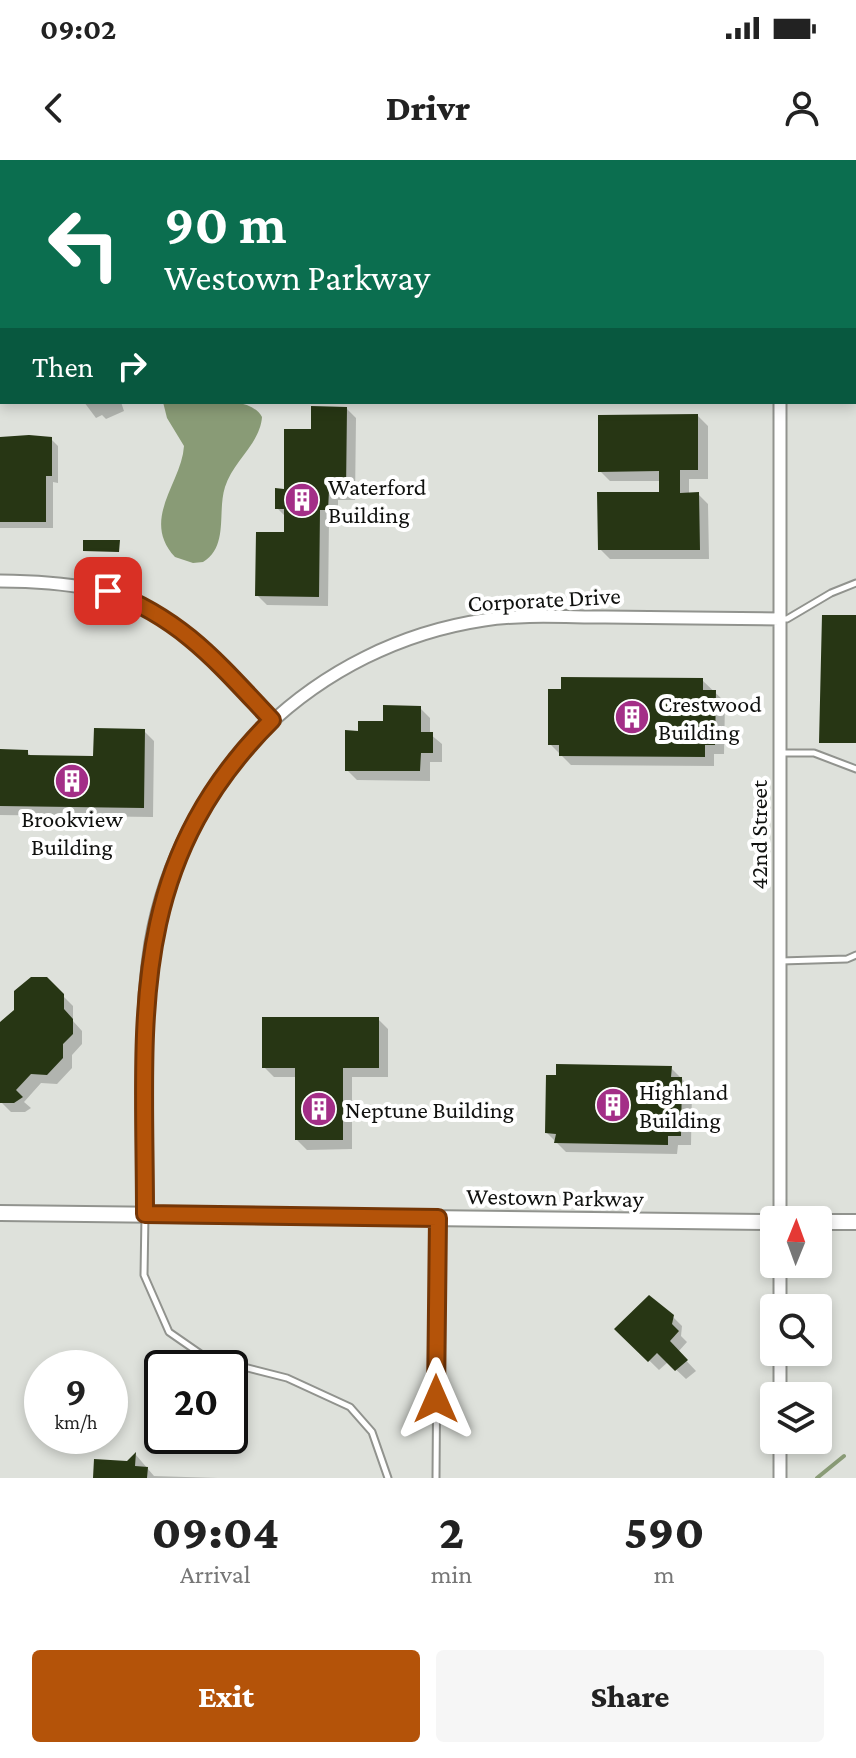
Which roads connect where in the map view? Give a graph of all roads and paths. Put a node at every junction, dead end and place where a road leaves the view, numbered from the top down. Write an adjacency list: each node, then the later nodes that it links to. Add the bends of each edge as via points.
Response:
1 (780, 404): 4 (street, 42nd Street)
2 (0, 581): 5 (street, via 82,585 155,611 207,650)
3 (856, 583): 4 (lane)
4 (780, 619): 5 (street, Corporate Drive, via 541,617 461,624 364,657); 6 (street, 42nd Street)
5 (272, 720): 12 (street, Corporate Drive, via 233,762 199,811 174,863 155,923 146,1014)
6 (780, 753): 7 (lane, via 814,753); 9 (street, 42nd Street)
7 (856, 769)
8 (856, 955): 9 (lane)
9 (780, 961): 10 (street, 42nd Street)
10 (780, 1206)
11 (0, 1213): 12 (street, Westown Parkway)
12 (145, 1214): 13 (street, Westown Parkway); 18 (lane, via 144,1275 169,1332 205,1357 287,1378 350,1407 372,1432)
13 (438, 1218): 14 (street, Westown Parkway); 19 (lane)
14 (760, 1222)
15 (832, 1222): 16 (street)
16 (856, 1222)
17 (780, 1454): 20 (street)
18 (388, 1478)
19 (436, 1478)
20 (780, 1478)

